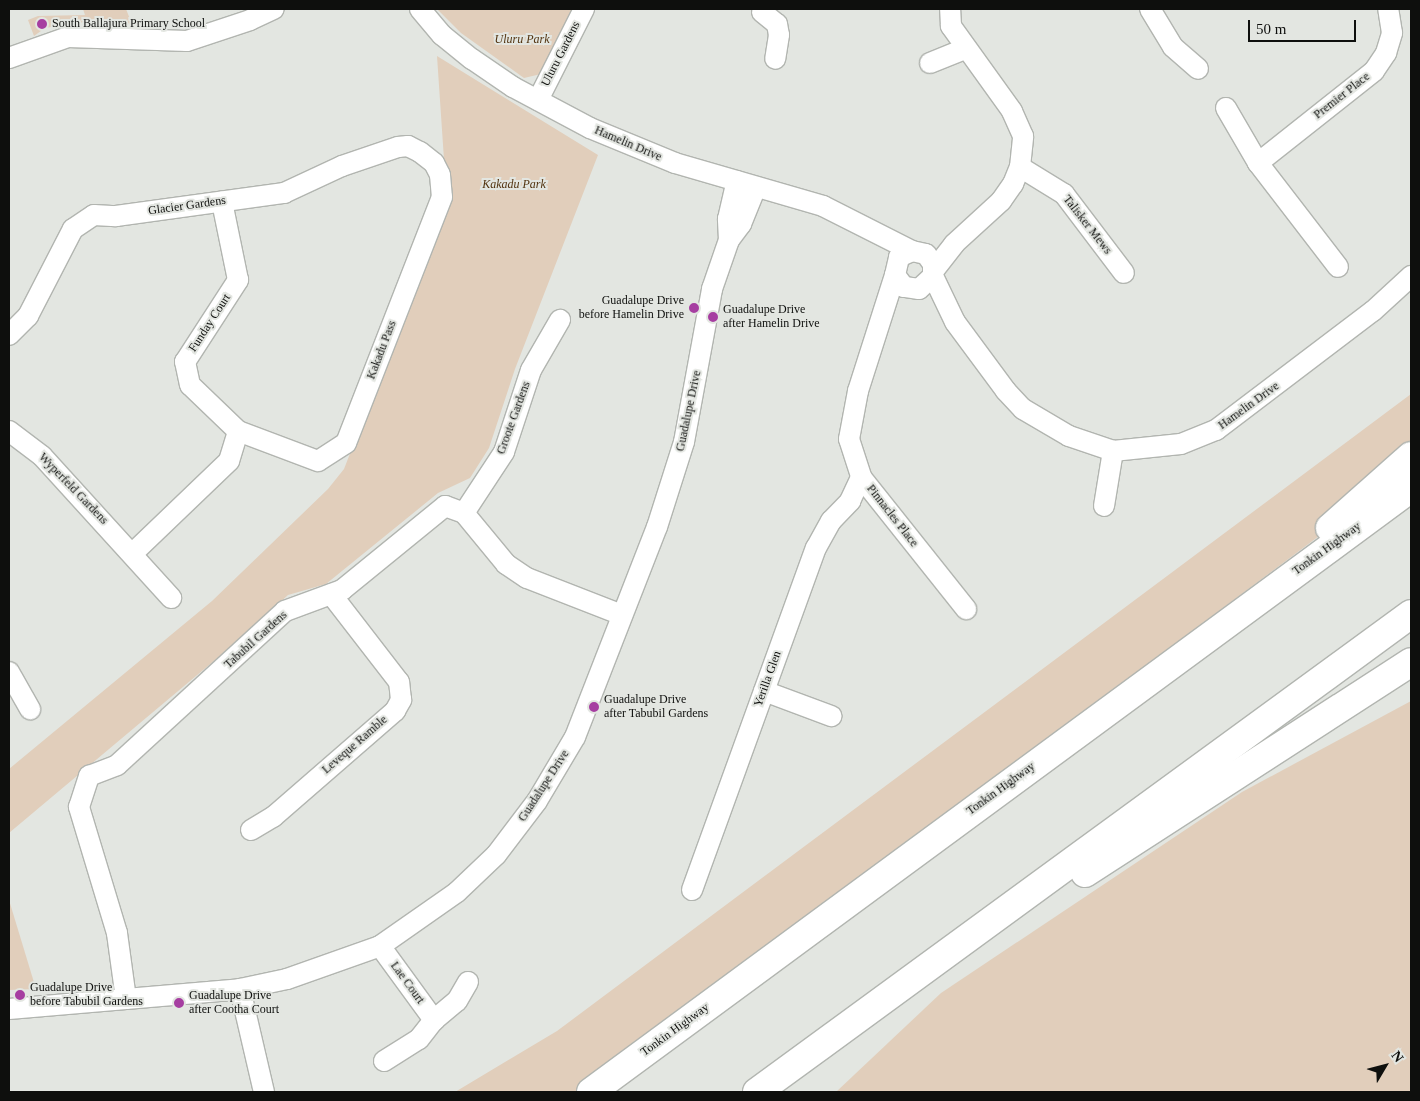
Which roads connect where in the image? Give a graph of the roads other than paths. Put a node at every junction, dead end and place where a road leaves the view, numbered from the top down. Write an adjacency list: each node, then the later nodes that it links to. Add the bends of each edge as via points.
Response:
1 (274, 9): 9 (street, via 187,41 68,38)
2 (420, 9): 13 (street, Hamelin Drive, via 442,35 472,59)
3 (584, 9): 13 (street, Uluru Gardens)
4 (950, 9): 8 (street, via 951,26)
5 (1388, 9): 16 (street, Premier Place, via 1392,33 1386,53 1374,71)
6 (761, 10): 10 (street, via 776,24 779,35)
7 (1157, 11): 12 (street, via 1173,47)
8 (964, 49): 11 (street); 17 (street, via 1012,111 1023,136)
9 (9, 58)
10 (776, 59)
11 (930, 64)
12 (1198, 69)
13 (538, 100): 18 (street, Hamelin Drive, via 626,144 675,163)
14 (1226, 108): 16 (street)
15 (420, 152): 20 (street, Glacier Gardens, via 408,146 398,147 342,166 284,193); 32 (street, Kakadu Pass, via 434,163 440,176 442,197 346,443 318,461)
16 (1258, 163): 25 (street)
17 (1020, 167): 21 (street, via 1001,201); 26 (street, Talisker Mews, via 1064,194)
18 (737, 181): 19 (street, Hamelin Drive); 23 (street, Guadalupe Drive, via 728,219)
19 (756, 187): 22 (street, Hamelin Drive, via 823,206); 23 (street, Guadalupe Drive, via 741,224)
20 (222, 202): 30 (street, Glacier Gardens, via 116,216 94,215 73,229 28,316); 32 (street, Funday Court, via 238,280 185,362 190,385)
21 (972, 226): 24 (street); 28 (street)
22 (864, 227): 24 (street, Hamelin Drive); 28 (street, Hamelin Drive)
23 (729, 240): 44 (street, Guadalupe Drive, via 712,289 684,442 658,527)
24 (916, 251): 28 (street, via 930,258); 28 (street, via 899,257)
25 (1338, 267)
26 (1124, 273)
27 (1411, 276): 33 (street, Hamelin Drive, via 1373,311 1216,430 1180,444)
28 (914, 277): 33 (street, Hamelin Drive, via 954,322 1006,392 1024,409 1069,436); 35 (street, Pinnacles Place, via 880,324 858,391 849,439)
29 (560, 320): 38 (street, Groote Gardens, via 531,370 504,452)
30 (9, 335)
31 (9, 430): 39 (street, Wyperfeld Gardens, via 42,456)
32 (238, 431): 39 (street, via 229,461)
33 (1113, 451): 37 (street)
34 (1411, 456): 45 (highway)
35 (861, 477): 42 (street, Pinnacles Place); 48 (street, Yerilla Glen, via 850,501 831,521 816,548)
36 (1411, 488): 45 (highway, Tonkin Highway)
37 (1104, 506)
38 (464, 513): 40 (street, Tabubil Gardens, via 445,506 342,590); 44 (street, via 506,564 526,578)
39 (133, 552): 41 (street, Wyperfeld Gardens)
40 (331, 594): 51 (street, Leveque Ramble, via 400,682 401,700 395,711 273,817); 57 (street, Tabubil Gardens, via 285,612 117,765 89,776 79,807 117,934)
41 (171, 598)
42 (966, 610)
43 (1411, 614): 54 (highway)
44 (622, 615): 53 (street, Guadalupe Drive, via 611,653 575,737 538,800 496,855 457,892)
45 (1199, 642): 62 (highway, Tonkin Highway)
46 (1411, 662): 54 (highway, via 1033,908)
47 (9, 672): 49 (street)
48 (764, 691): 50 (street); 52 (street, Yerilla Glen)
49 (30, 709)
50 (831, 716)
51 (251, 830)
52 (692, 890)
53 (380, 946): 56 (street, Guadalupe Drive, via 287,979); 59 (street, Lae Court)
54 (909, 980): 63 (highway)
55 (468, 982): 59 (street, via 457,1001)
56 (240, 989): 57 (street, Guadalupe Drive); 61 (street)
57 (126, 999): 58 (street, Guadalupe Drive)
58 (9, 1009)
59 (434, 1020): 60 (street, via 419,1039)
60 (384, 1061)
61 (264, 1092)
62 (591, 1092)
63 (757, 1092)

